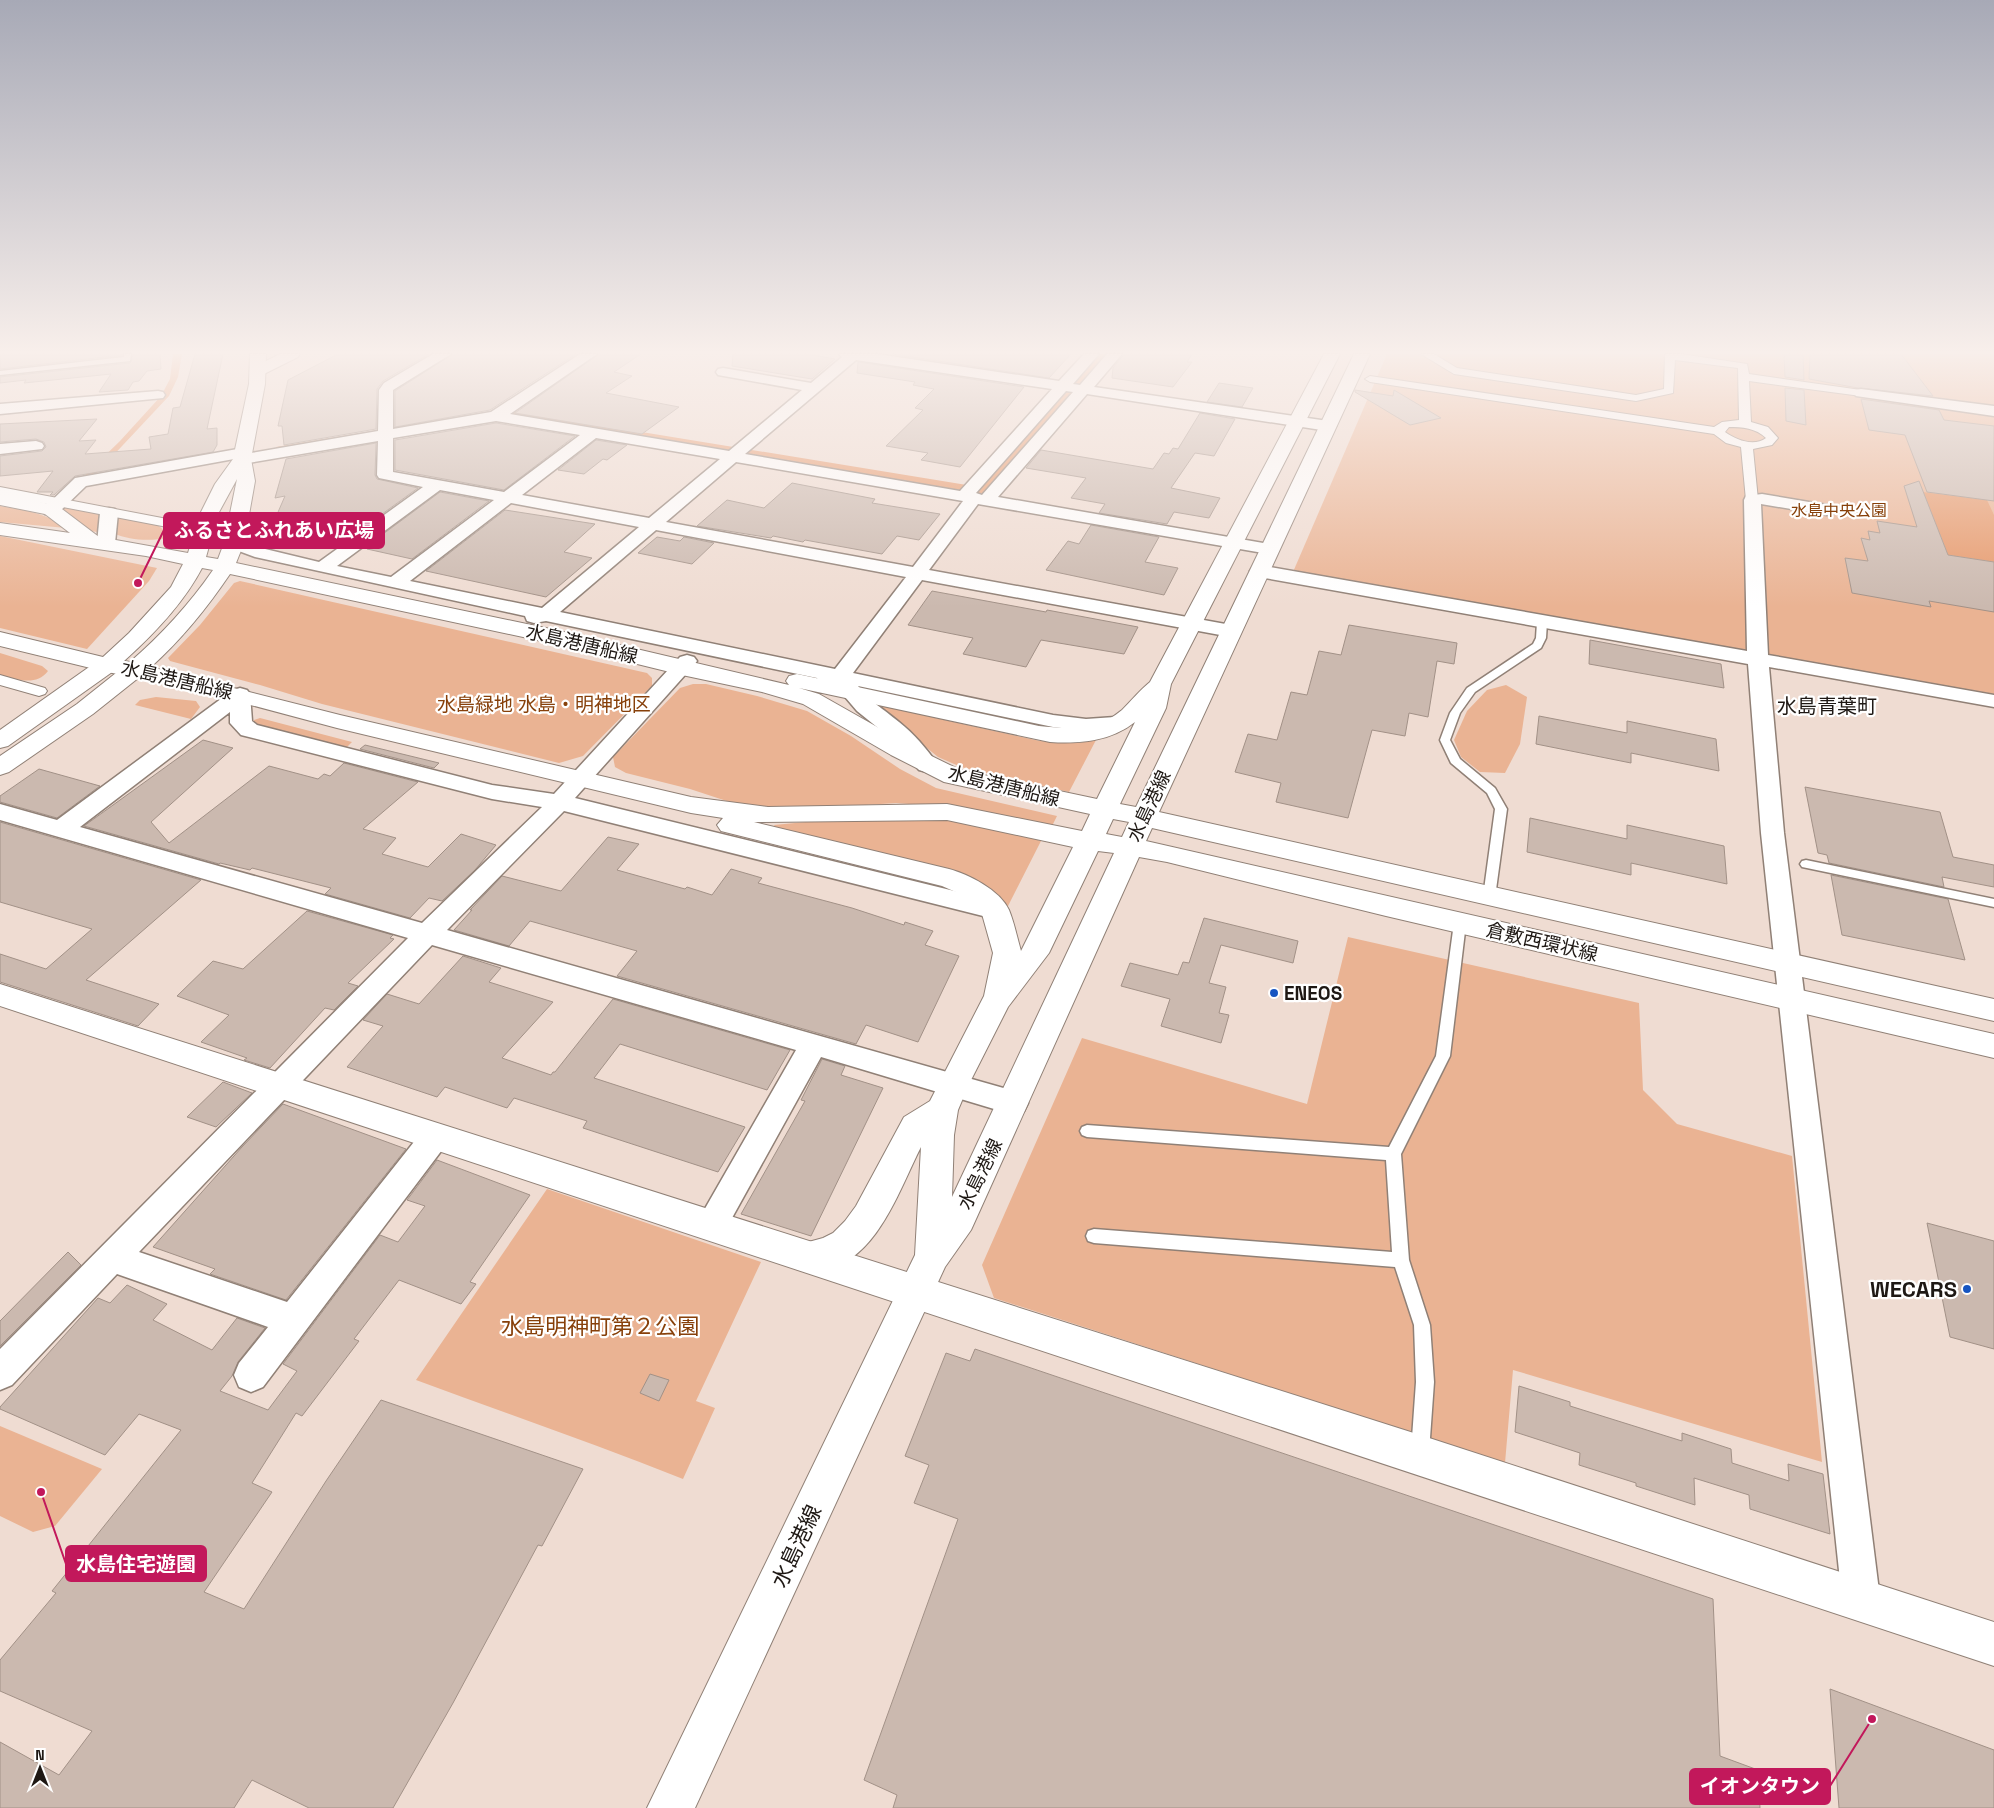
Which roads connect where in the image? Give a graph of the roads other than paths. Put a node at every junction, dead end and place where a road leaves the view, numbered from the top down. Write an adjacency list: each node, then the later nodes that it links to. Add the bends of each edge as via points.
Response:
1 (246, 438): 17 (main road)
2 (347, 438): 17 (street)
3 (385, 438): 18 (street, via 385,475)
4 (586, 438): 21 (street)
5 (632, 438): 16 (street)
6 (754, 438): 16 (street)
7 (1026, 438): 20 (street)
8 (1026, 438): 20 (street)
9 (1288, 438): 31 (main road, 水島港線)
10 (1322, 438): 33 (main road, 水島港線)
11 (1726, 438): 13 (street)
12 (1772, 438): 13 (street, via 1768,444)
13 (1747, 445): 23 (street)
14 (36, 446): 15 (street)
15 (0, 449)
16 (737, 453): 20 (street); 27 (street)
17 (243, 456): 24 (street, via 89,481); 32 (main road, via 246,481); 34 (main road, via 209,514)
18 (438, 484): 21 (street); 36 (street)
19 (0, 491): 24 (street)
20 (974, 494): 31 (street); 38 (street)
21 (509, 497): 27 (street); 39 (street)
22 (0, 499): 24 (main road)
23 (1752, 500): 25 (street); 47 (street)
24 (55, 507): 26 (street); 30 (main road)
25 (1827, 510)
26 (109, 513): 28 (street); 30 (street)
27 (653, 524): 38 (street); 40 (street)
28 (183, 526)
29 (0, 529): 30 (main road, 水島港唐船線)
30 (99, 542): 34 (main road, 水島港唐船線)
31 (1234, 542): 33 (street); 42 (main road, 水島港線)
32 (234, 543): 35 (main road); 36 (street, via 255,552)
33 (1269, 549): 37 (main road, 水島港線)
34 (195, 561): 35 (main road, 水島港唐船線); 49 (main road, via 180,590 161,614)
35 (225, 567): 43 (main road, 水島港唐船線); 50 (main road, via 202,602)
36 (322, 568): 39 (street)
37 (1259, 571): 41 (street); 44 (main road, 水島港線)
38 (918, 572): 42 (street); 53 (street)
39 (395, 583): 40 (street)
40 (545, 615): 43 (street); 45 (street); 53 (street)
41 (1542, 622): 47 (street); 70 (lane, via 1537,646 1471,690 1455,713 1445,740 1455,761 1491,791 1501,810)
42 (1192, 624): 44 (street); 52 (main road, 水島港線)
43 (495, 625): 45 (main road, 水島港唐船線)
44 (1231, 631): 65 (main road, 水島港線)
45 (560, 638): 48 (main road, 水島港唐船線)
46 (0, 639): 49 (main road, 水島港唐船線)
47 (1756, 659): 56 (street); 75 (street)
48 (685, 664): 53 (main road, via 807,683); 58 (main road, 水島港唐船線, via 811,699); 60 (street)
49 (107, 665): 50 (main road, 水島港唐船線); 57 (main road)
50 (134, 670): 55 (main road, 水島港唐船線); 59 (main road, via 85,709)
51 (0, 680): 54 (street)
52 (1160, 684): 53 (main road, via 1124,719 1107,729 1087,734 1054,735); 63 (main road, 水島港線, via 1154,708)
53 (846, 685): 58 (street, via 864,707 906,739)
54 (39, 691)
55 (240, 694): 60 (main road, 水島港唐船線, via 337,721); 61 (street, via 241,723 248,730 492,792); 66 (street)
56 (1994, 701)
57 (0, 741)
58 (927, 765): 63 (main road, 水島港唐船線, via 953,776)
59 (0, 767)
60 (580, 779): 61 (street); 62 (main road, 水島港唐船線)
61 (559, 802): 72 (street); 74 (street)
62 (691, 805): 67 (main road, 水島港唐船線, via 768,815 946,812); 72 (main road, via 724,824 949,878 968,886)
63 (1105, 810): 65 (main road, 水島港唐船線); 67 (main road, 水島港線)
64 (0, 812): 66 (street)
65 (1144, 817): 68 (main road, 水島港線); 70 (main road, 倉敷西環状線)
66 (60, 829): 74 (street)
67 (1090, 841): 68 (main road, 倉敷西環状線); 78 (main road, 水島港線, via 1035,954)
68 (1130, 847): 73 (main road, 倉敷西環状線, via 1326,890); 84 (main road, 水島港線)
69 (1806, 864): 71 (lane)
70 (1489, 897): 75 (main road, 倉敷西環状線)
71 (1994, 903)
72 (995, 910): 78 (main road, via 1007,952)
73 (1460, 924): 77 (main road, 倉敷西環状線); 87 (lane, via 1443,1056)
74 (428, 933): 80 (street); 82 (street)
75 (1787, 964): 77 (street); 79 (main road, 倉敷西環状線)
76 (0, 995): 82 (main road)
77 (1791, 999): 81 (main road, 倉敷西環状線); 99 (street)
78 (996, 1000): 83 (main road, 水島港線)
79 (1994, 1010)
80 (814, 1044): 83 (street); 88 (street)
81 (1994, 1046)
82 (279, 1087): 86 (main road); 92 (street)
83 (948, 1097): 84 (street); 90 (main road, 水島港線, via 938,1135); 91 (main road, via 915,1127 857,1232 829,1253)
84 (1014, 1103): 90 (main road, 水島港線, via 959,1219)
85 (1087, 1131): 87 (lane)
86 (435, 1137): 88 (main road); 95 (street)
87 (1393, 1154): 93 (lane)
88 (711, 1226): 91 (main road)
89 (1094, 1236): 93 (lane)
90 (933, 1256): 94 (main road, 水島港線)
91 (806, 1257): 94 (main road)
92 (112, 1258): 95 (street); 96 (street)
93 (1401, 1260): 98 (lane, via 1422,1325 1425,1382)
94 (917, 1292): 98 (main road); 101 (main road, 水島港線)
95 (294, 1320): 97 (street)
96 (0, 1373)
97 (251, 1375)
98 (1420, 1455): 99 (main road)
99 (1862, 1599): 100 (main road)
100 (1994, 1644)
101 (671, 1808)

